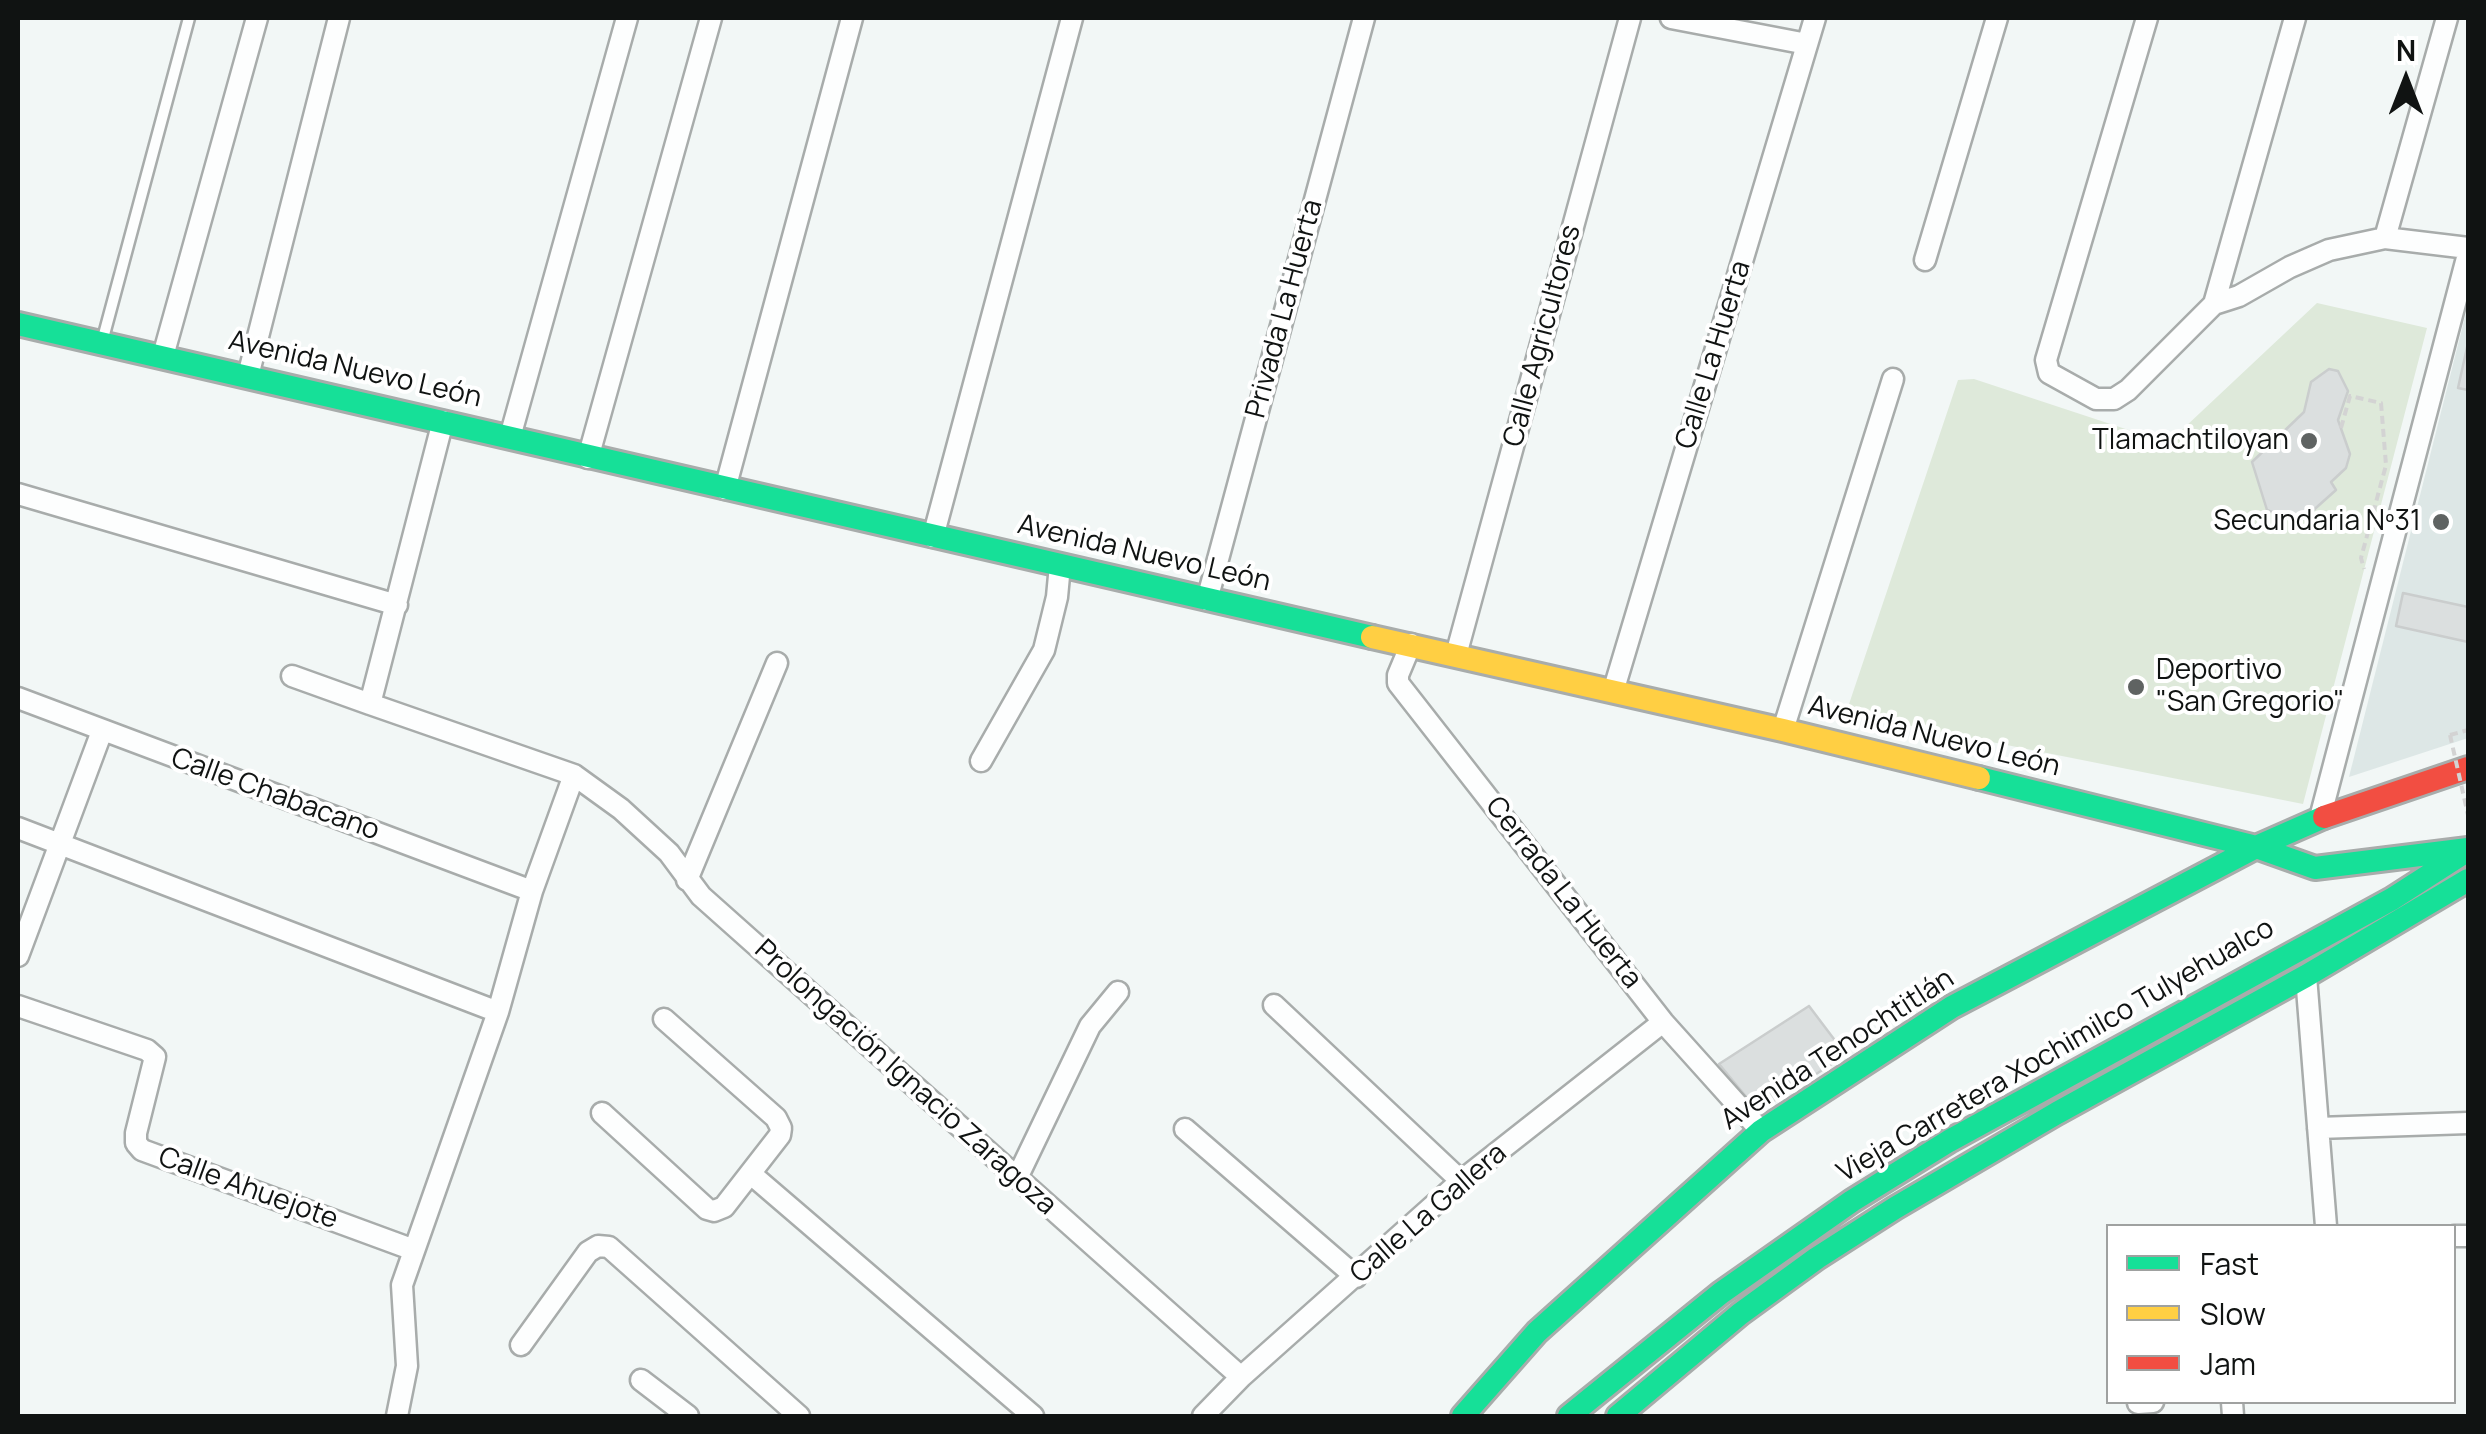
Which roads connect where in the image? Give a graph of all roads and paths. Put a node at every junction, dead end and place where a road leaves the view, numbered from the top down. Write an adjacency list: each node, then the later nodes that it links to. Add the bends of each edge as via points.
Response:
1 (189, 18): 22 (lane)
2 (257, 18): 23 (street)
3 (339, 18): 24 (street)
4 (627, 18): 28 (street)
5 (711, 18): 29 (street)
6 (852, 18): 30 (street)
7 (1072, 18): 32 (street)
8 (1364, 18): 35 (street, Privada La Huerta)
9 (1630, 18): 38 (street, Calle Agricultores)
10 (1671, 18): 16 (street)
11 (1815, 18): 16 (street, Calle La Huerta)
12 (1997, 18): 19 (street)
13 (2147, 18): 20 (street, via 2046,360 2049,372 2096,400 2114,400)
14 (2294, 18): 20 (street)
15 (2447, 18): 17 (street)
16 (1807, 44): 41 (street, Calle La Huerta)
17 (2385, 238): 18 (street); 20 (street, via 2329,250)
18 (2468, 251): 34 (street)
19 (1925, 260)
20 (2214, 304)
21 (18, 324): 22 (street, Avenida Nuevo León)
22 (102, 343): 23 (street, Avenida Nuevo León)
23 (163, 356): 24 (street, Avenida Nuevo León)
24 (248, 376): 26 (street, Avenida Nuevo León)
25 (1894, 379): 44 (street)
26 (443, 421): 28 (street, Avenida Nuevo León); 36 (street)
27 (2341, 428): 34 (path, via 2350,396 2381,404 2386,465 2361,564)
28 (510, 437): 29 (street, Avenida Nuevo León)
29 (588, 458): 30 (street, Avenida Nuevo León)
30 (725, 489): 32 (street, Avenida Nuevo León)
31 (18, 494): 36 (street)
32 (933, 537): 33 (street, Avenida Nuevo León)
33 (1060, 566): 35 (street, Avenida Nuevo León); 47 (street, via 1044,650)
34 (2379, 592): 51 (street)
35 (1207, 600): 37 (street, Avenida Nuevo León)
36 (396, 604): 43 (street)
37 (1412, 644): 38 (street, Avenida Nuevo León); 65 (street, Cerrada La Huerta, via 1398,683)
38 (1456, 655): 41 (street, Avenida Nuevo León)
39 (777, 664): 56 (street)
40 (292, 676): 43 (street, Prolongación Ignacio Zaragoza)
41 (1614, 692): 44 (street, Avenida Nuevo León)
42 (18, 698): 46 (street, Calle Chabacano)
43 (370, 704): 49 (street, Prolongación Ignacio Zaragoza)
44 (1783, 730): 54 (street, Avenida Nuevo León)
45 (2468, 730): 50 (path, bridge, via 2450,736)
46 (102, 731): 53 (street); 57 (street, Calle Chabacano)
47 (981, 760)
48 (2468, 768): 51 (street, Avenida Tenochtitlán)
49 (574, 776): 56 (street, Prolongación Ignacio Zaragoza, via 621,808); 57 (street)
50 (2468, 815)
51 (2320, 818): 54 (street, Avenida Tenochtitlán)
52 (18, 828): 53 (street)
53 (58, 844): 58 (street); 63 (street)
54 (2256, 847): 55 (street, Avenida Nuevo León, via 2315,868); 70 (street, Avenida Tenochtitlán, via 1952,1007)
55 (2464, 864): 59 (street); 86 (street, Vieja Carretera Xochimilco Tulyehualco, via 1949,1141 1721,1293)
56 (687, 880): 72 (street, Prolongación Ignacio Zaragoza)
57 (532, 891): 63 (street)
58 (18, 956)
59 (2306, 976): 68 (street); 87 (street, via 1895,1208 1740,1314)
60 (1118, 992): 72 (street, via 1090,1026)
61 (1274, 1005): 73 (street)
62 (18, 1006): 75 (street, Calle Ahuejote, via 154,1058 136,1133 142,1150)
63 (498, 1012): 75 (street)
64 (664, 1019): 71 (street, via 782,1128)
65 (1663, 1022): 70 (street, Cerrada La Huerta); 73 (street, Calle La Gallera)
66 (602, 1114): 71 (street, via 707,1209 724,1206)
67 (2468, 1122): 68 (street)
68 (2318, 1128): 74 (street)
69 (1185, 1129): 76 (street)
70 (1761, 1131): 85 (street, Avenida Tenochtitlán, via 1537,1332)
71 (751, 1174): 83 (street)
72 (1017, 1178): 78 (street, Prolongación Ignacio Zaragoza)
73 (1461, 1181): 76 (street, Calle La Gallera)
74 (2326, 1224)
75 (414, 1250): 80 (street, via 400,1296 407,1366)
76 (1356, 1278): 78 (street, Calle La Gallera)
77 (522, 1345): 82 (street, via 588,1252 609,1247)
78 (1242, 1377): 84 (street, Calle La Gallera)
79 (641, 1380): 81 (street)
80 (397, 1416)
81 (688, 1416)
82 (800, 1416)
83 (1033, 1416)
84 (1203, 1416)
85 (1463, 1416)
86 (1569, 1416)
87 (1618, 1416)

